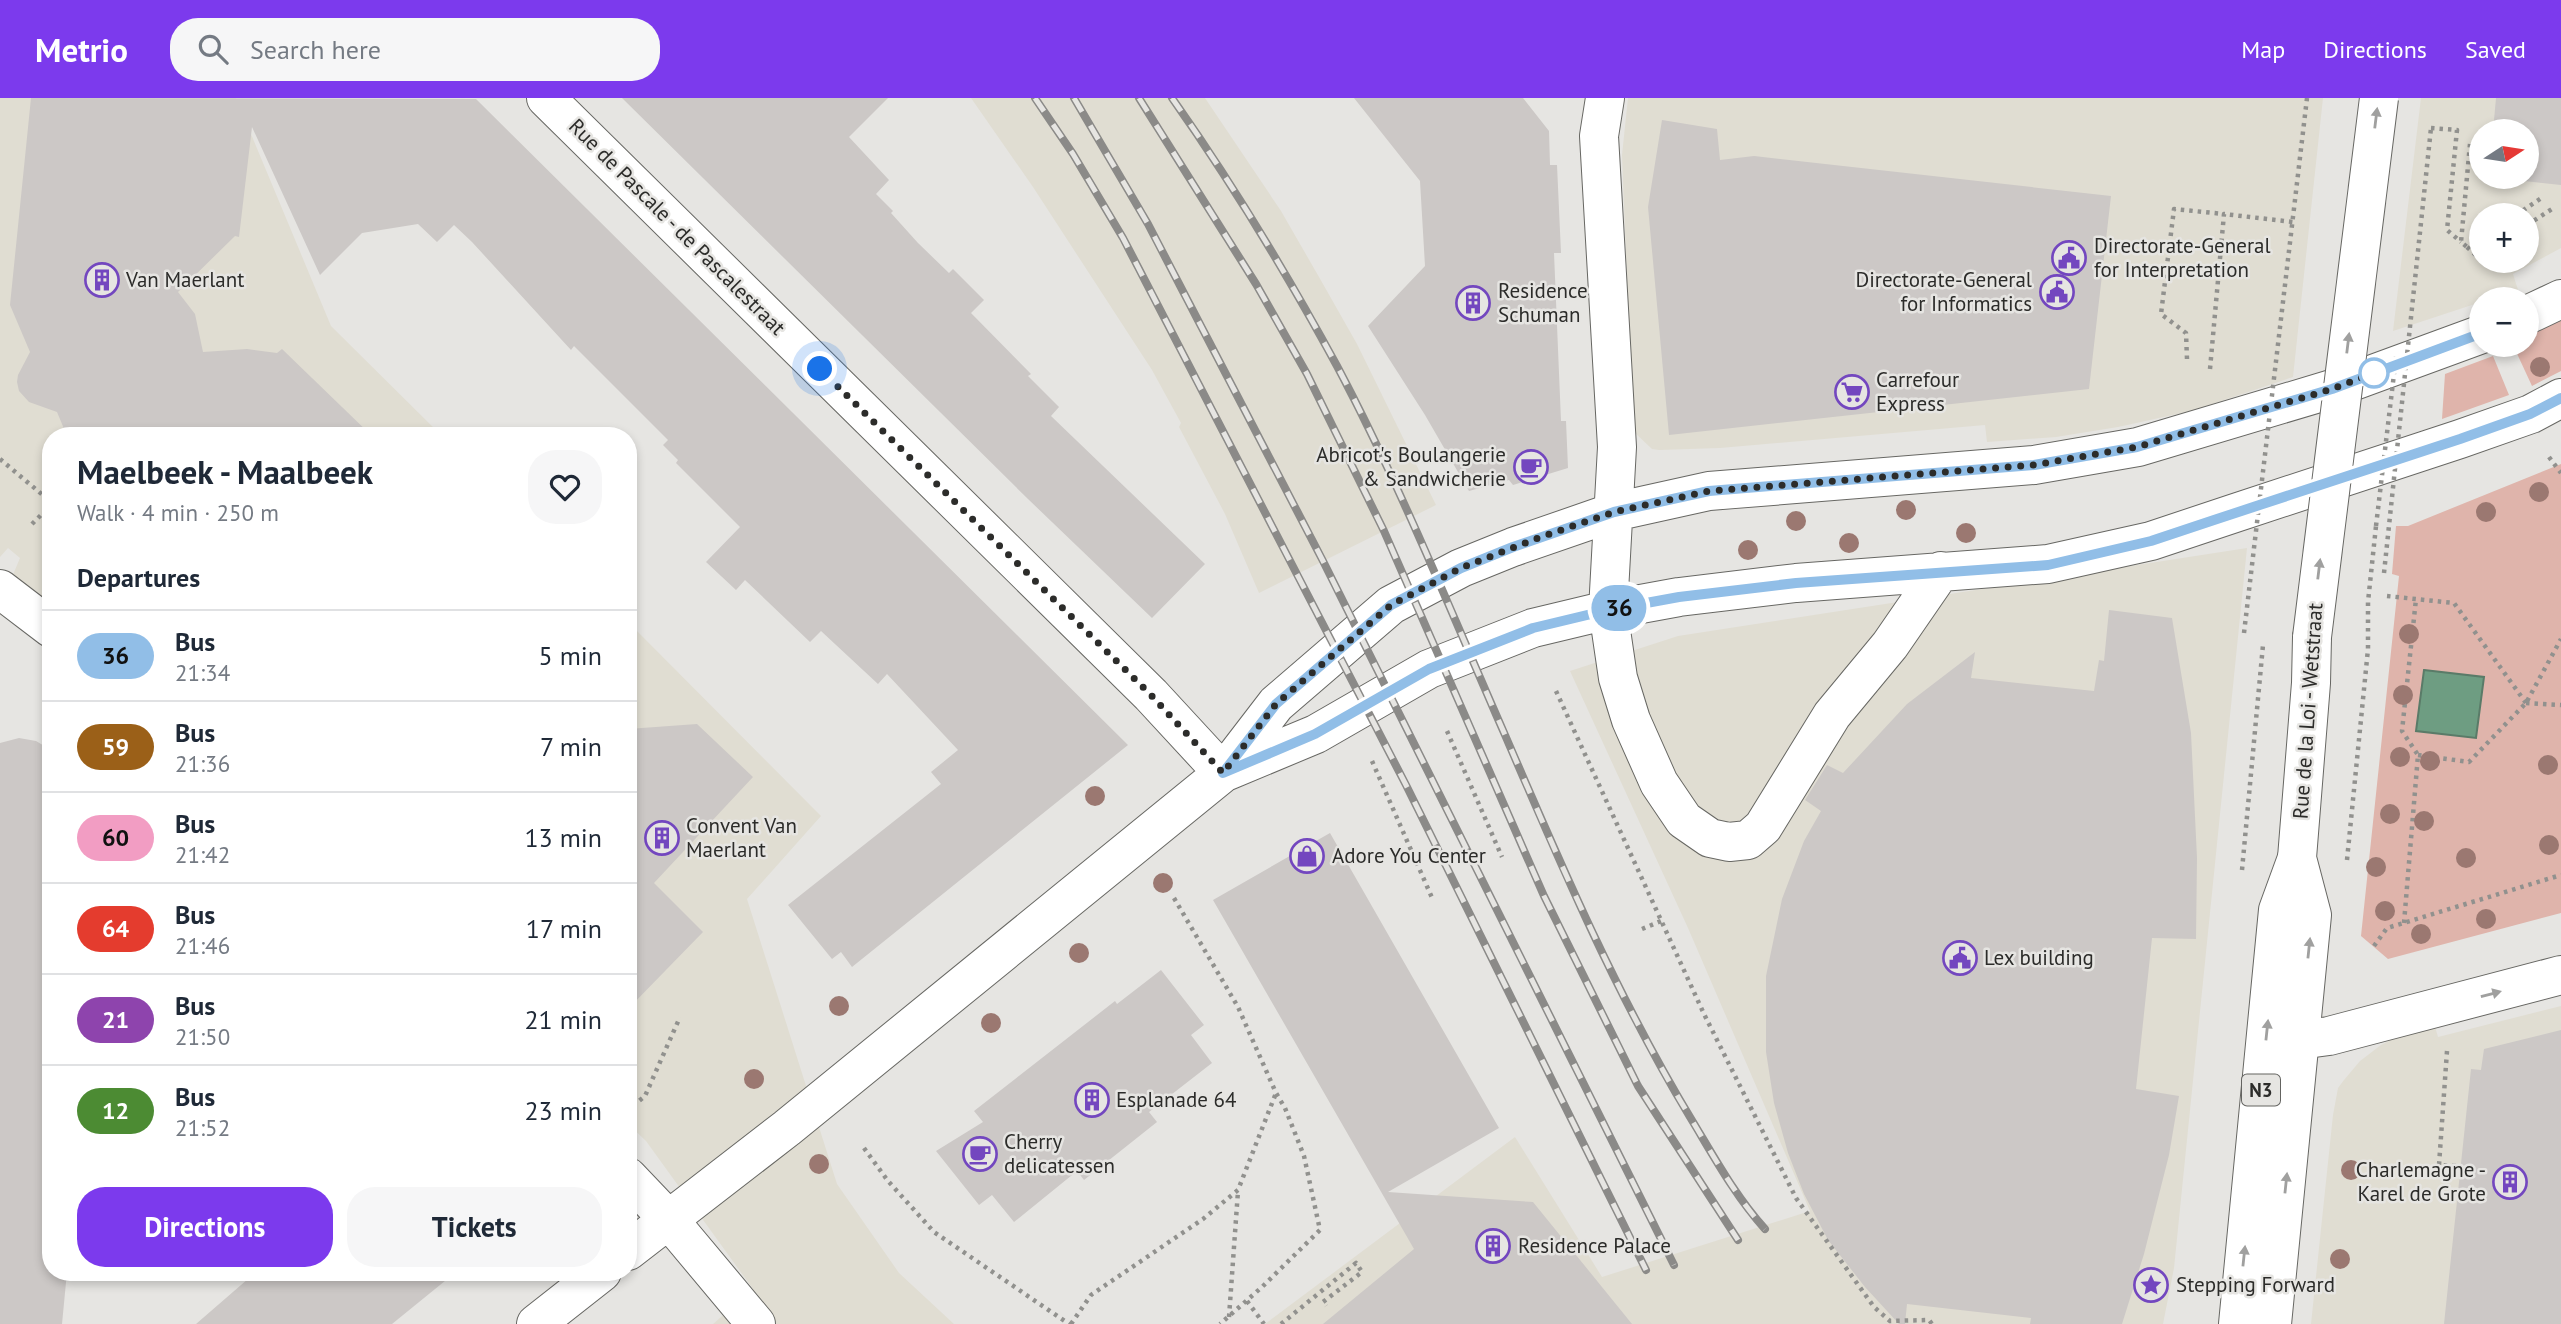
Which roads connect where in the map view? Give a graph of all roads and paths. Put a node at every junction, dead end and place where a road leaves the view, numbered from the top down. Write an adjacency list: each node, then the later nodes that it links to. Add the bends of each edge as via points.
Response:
1 (547, 98): 43 (main road, Rue de Pascale - de Pascalestraat, via 1141,685)
2 (1605, 98): 25 (main road, via 1599,136 1617,447)
3 (2307, 98): 11 (path, bridge)
4 (2379, 98): 45 (main road, Rue de la Loi - Wetstraat / N3, one-way to 4, bridge, via 2312,637)
5 (2469, 154): 12 (path)
6 (2543, 197): 7 (path)
7 (2534, 203)
8 (2552, 209): 10 (path)
9 (2224, 214): 11 (path); 18 (path, via 2174,209 2161,314 2186,333); 19 (path)
10 (2539, 217)
11 (2293, 222): 35 (path, bridge)
12 (2461, 242): 13 (path); 29 (path, bridge, via 2447,230 2456,130 2431,128)
13 (2467, 247)
14 (2561, 299): 15 (main road)
15 (2539, 309)
16 (2469, 339): 25 (main road, via 2332,389 2137,447 2034,465 1709,491)
17 (2397, 350): 46 (path, bridge, via 2368,602 2368,649)
18 (2187, 359)
19 (2210, 369)
20 (2561, 398): 28 (main road, via 2460,439 2151,541 2048,565)
21 (2546, 453): 23 (path)
22 (0, 459): 24 (path)
23 (2561, 473)
24 (42, 495)
25 (1614, 512): 33 (main road); 43 (main road, via 1461,568 1391,605 1276,704)
26 (42, 513): 27 (path)
27 (32, 524)
28 (1941, 571): 33 (main road, via 1796,583); 33 (main road, via 1890,645 1832,715 1763,827 1748,840 1710,838 1684,820 1659,783 1618,678)
29 (2384, 573)
30 (2387, 596): 31 (path)
31 (2416, 599): 38 (path, via 2454,603); 41 (path, via 2402,731)
32 (5, 601): 34 (main road)
33 (1608, 610): 43 (main road, via 1533,628 1429,669 1315,734)
34 (42, 623)
35 (2244, 633)
36 (2561, 639): 38 (path)
37 (1556, 691): 50 (path)
38 (2526, 703): 39 (path); 41 (path, via 2469,762)
39 (2561, 705)
40 (1447, 731): 44 (path)
41 (2418, 755): 51 (path)
42 (1372, 761): 49 (path)
43 (1223, 773): 64 (main road)
44 (1502, 857)
45 (2297, 858): 56 (main road, Rue de la Loi - Wetstraat, one-way to 45, via 2312,915); 78 (main road, N3, one-way to 45, via 2278,910)
46 (2346, 869)
47 (2561, 875): 51 (path)
48 (1174, 898): 58 (path, via 1238,1007)
49 (1433, 901)
50 (1661, 921): 52 (path); 77 (path, via 1796,1198 1874,1307 1890,1321 1929,1320)
51 (2404, 923): 53 (path, via 2387,928)
52 (1642, 929)
53 (2374, 946)
54 (2561, 975): 56 (main road, one-way to 54)
55 (680, 1017): 59 (path, via 645,1096)
56 (2299, 1040): 79 (main road, Rue de la Loi - Wetstraat, one-way to 56)
57 (2447, 1046): 61 (path, via 2439,1165)
58 (1276, 1093): 63 (path); 67 (path, via 1304,1156 1320,1230)
59 (637, 1103)
60 (864, 1148): 73 (path, via 934,1232)
61 (2460, 1166)
62 (637, 1187): 64 (main road)
63 (1238, 1190): 70 (path); 73 (path, via 1091,1295)
64 (669, 1220): 65 (main road); 72 (main road)
65 (637, 1244)
66 (595, 1281): 69 (main road)
67 (1247, 1301): 70 (path); 75 (path)
68 (1326, 1306): 76 (path, via 1323,1303 1362,1272 1356,1263)
69 (576, 1312): 71 (main road)
70 (1229, 1317): 74 (path)
71 (536, 1324)
72 (756, 1324)
73 (1070, 1324)
74 (1220, 1324)
75 (1264, 1324)
76 (1281, 1324)
77 (1933, 1324)
78 (2238, 1324)
79 (2272, 1324)

